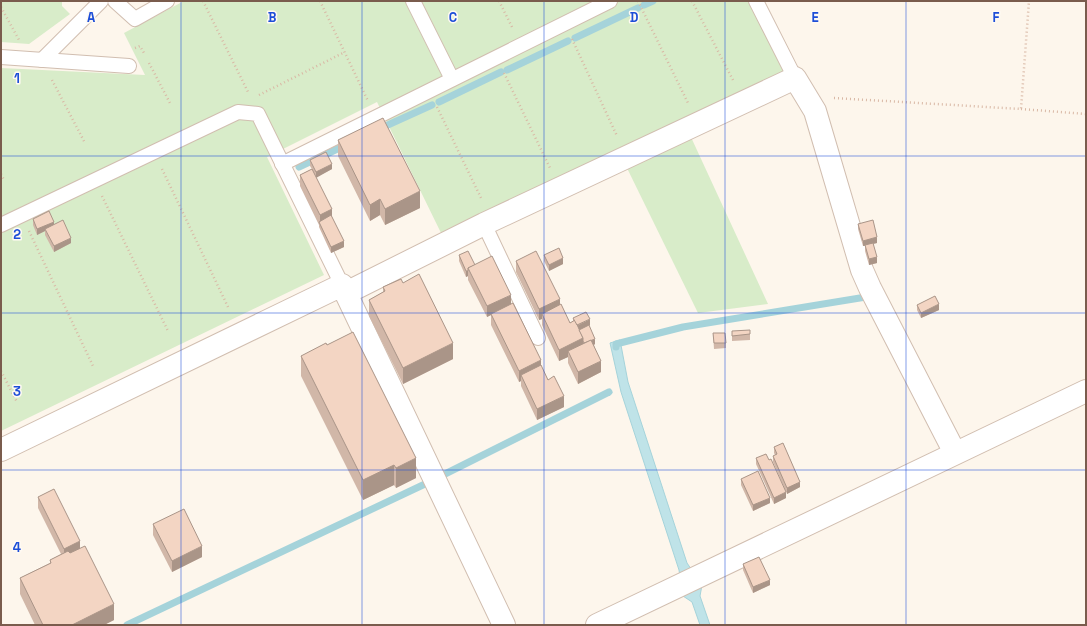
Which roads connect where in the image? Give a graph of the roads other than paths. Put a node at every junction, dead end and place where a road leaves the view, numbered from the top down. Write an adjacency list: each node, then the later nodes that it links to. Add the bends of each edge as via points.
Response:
1 (101, 1): 8 (lane)
2 (115, 1): 3 (lane, via 135,18)
3 (167, 1)
4 (414, 1): 11 (lane)
5 (610, 1): 11 (lane)
6 (756, 1): 10 (lane)
7 (1, 57): 8 (lane)
8 (35, 60): 9 (lane)
9 (129, 66)
10 (795, 78): 13 (street); 19 (street, via 814,111 862,270)
11 (452, 79): 12 (lane)
12 (282, 164): 14 (lane, via 258,114 238,112); 15 (lane)
13 (488, 222): 15 (street); 16 (lane)
14 (1, 225)
15 (344, 289): 18 (street); 20 (street)
16 (538, 338)
17 (1086, 391): 19 (street)
18 (1, 450)
19 (955, 454): 21 (street)
20 (504, 625)
21 (597, 625)

